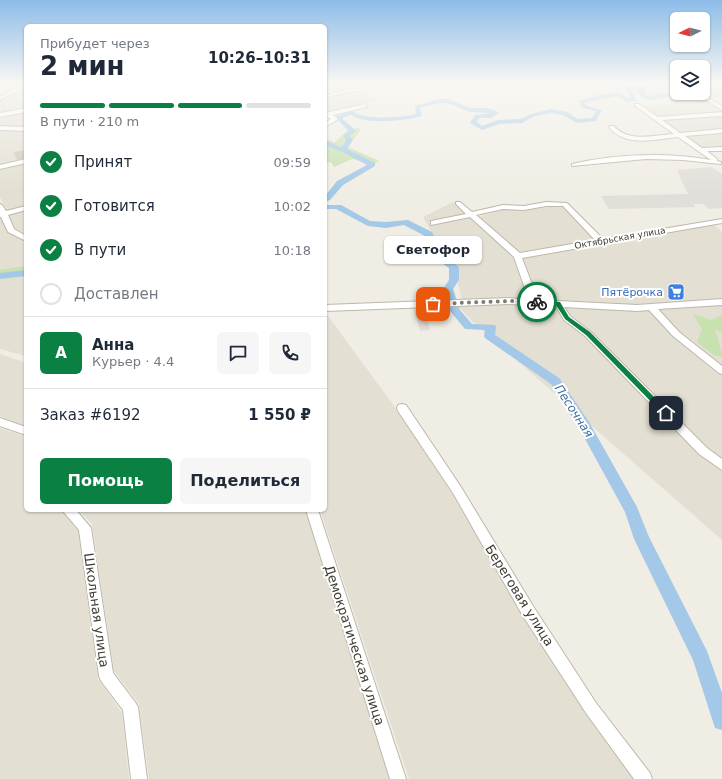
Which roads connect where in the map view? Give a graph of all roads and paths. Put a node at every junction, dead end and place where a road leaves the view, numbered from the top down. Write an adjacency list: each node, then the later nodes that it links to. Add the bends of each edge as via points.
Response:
1 (656, 119): 6 (street)
2 (612, 127): 6 (street, via 617,133 633,139)
3 (0, 128): 4 (street)
4 (24, 129)
5 (722, 130): 6 (street)
6 (678, 134): 8 (street)
7 (722, 149): 8 (street)
8 (702, 150): 10 (street)
9 (24, 161): 12 (street)
10 (720, 164): 11 (street, via 697,158 676,158 599,161)
11 (574, 165)
12 (0, 167)
13 (458, 203): 17 (street)
14 (0, 206): 16 (street)
15 (24, 208): 16 (street)
16 (2, 214): 20 (street, via 11,230)
17 (472, 216): 18 (street); 21 (street, via 503,207 524,208 565,204); 22 (street)
18 (434, 223)
19 (720, 223): 21 (street, Октябрьская улица)
20 (24, 238)
21 (601, 242): 22 (street, Октябрьская улица)
22 (518, 256): 23 (street)
23 (534, 302): 25 (street); 27 (street)
24 (722, 302): 26 (street)
25 (558, 303): 26 (street); 32 (street, via 567,318 588,334 703,451)
26 (651, 307): 28 (street, via 676,334)
27 (327, 308)
28 (722, 371)
29 (402, 408): 37 (street, Береговая улица, via 457,490 528,611 592,708)
30 (0, 422): 31 (street)
31 (24, 431)
32 (722, 465)
33 (70, 512): 35 (street, Школьная улица, via 85,528 106,676 130,708)
34 (313, 512): 36 (street, Демократическая улица)
35 (139, 779)
36 (398, 779)
37 (644, 779)

